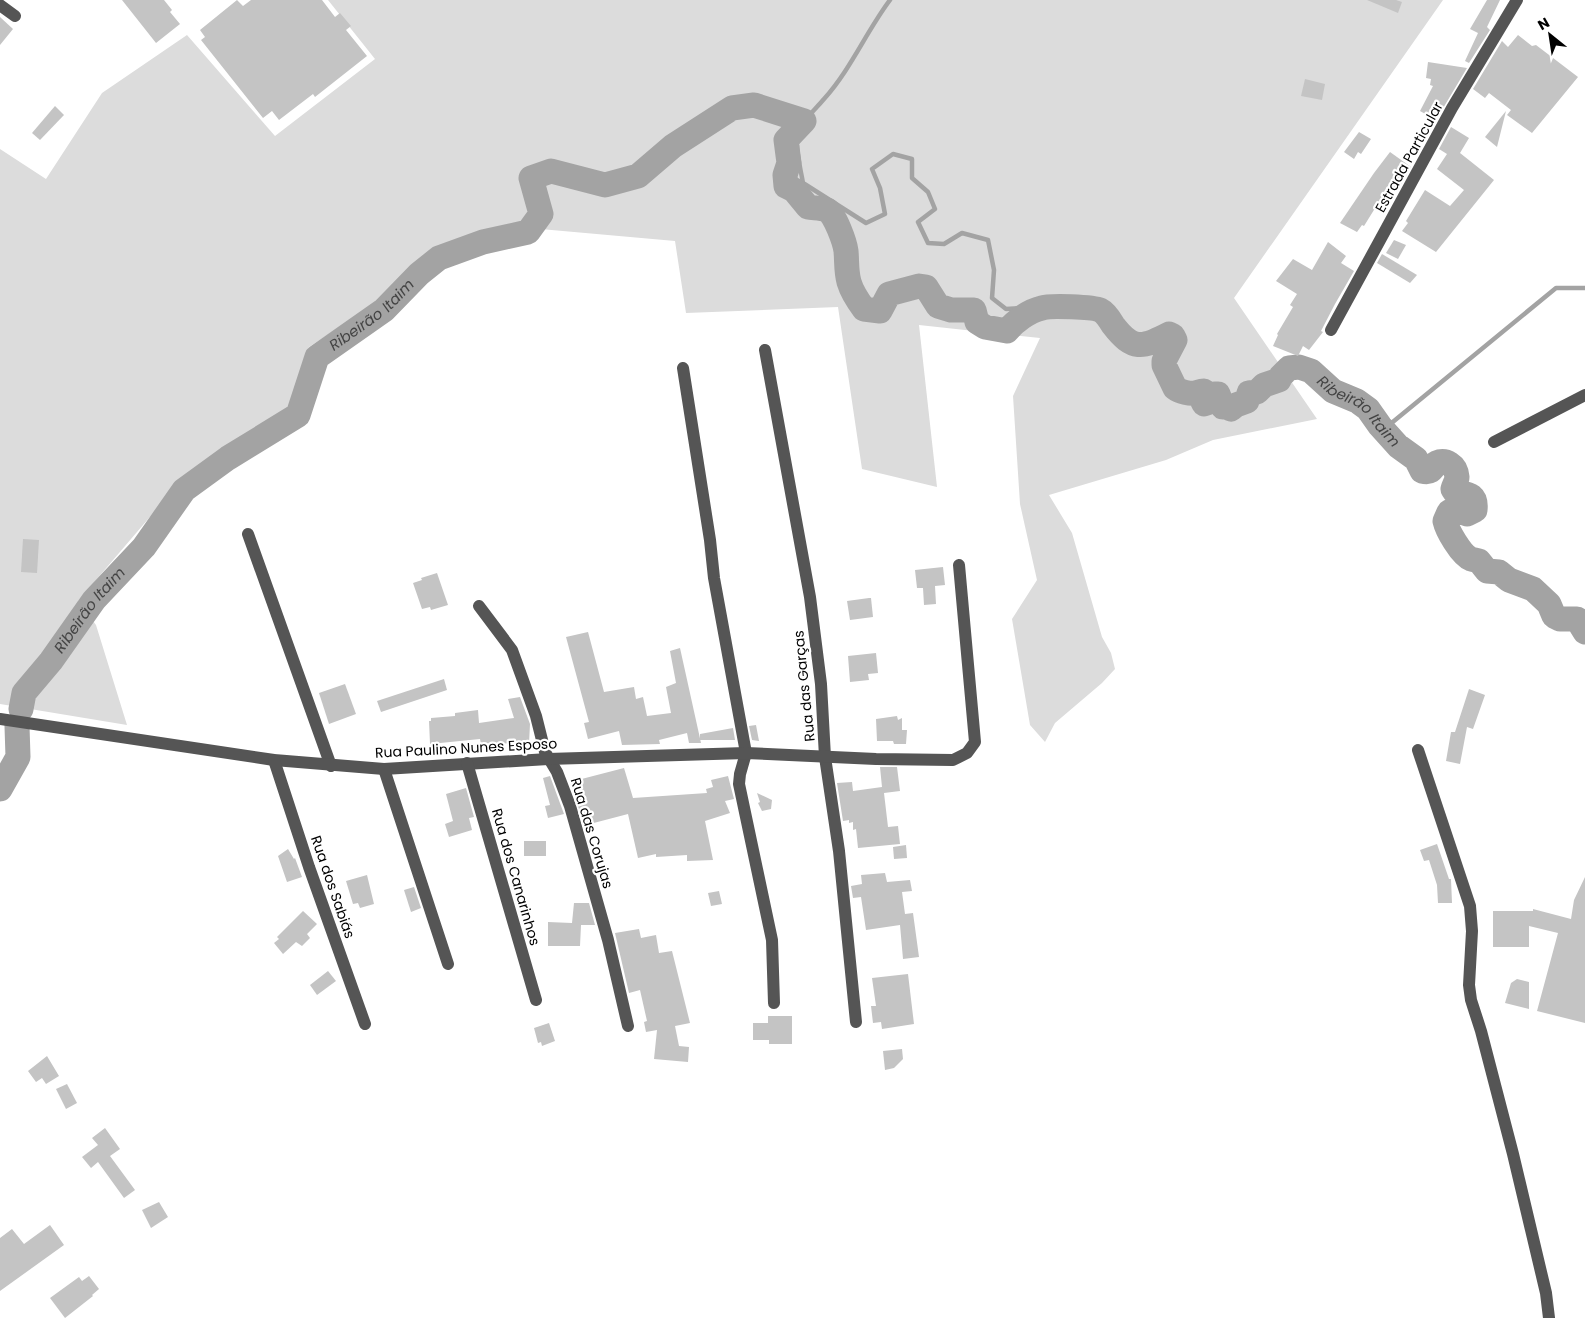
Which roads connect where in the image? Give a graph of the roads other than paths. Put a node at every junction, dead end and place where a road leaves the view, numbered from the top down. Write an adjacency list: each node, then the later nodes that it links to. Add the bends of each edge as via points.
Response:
1 (1517, 0): 4 (street, Estrada Particular, via 1452,108)
2 (0, 5): 3 (street)
3 (15, 16)
4 (1331, 330)
5 (765, 350): 15 (street, Rua das Garças, via 810,597 821,684)
6 (683, 368): 14 (street, via 714,578)
7 (1585, 395): 8 (street)
8 (1494, 442)
9 (248, 534): 19 (street)
10 (958, 565): 15 (street, Rua Paulino Nunes Esposo, via 975,742 967,754 953,760)
11 (479, 606): 16 (street, Rua das Corujas, via 512,650)
12 (0, 719): 17 (street, Rua Paulino Nunes Esposo)
13 (1418, 750): 27 (street, via 1470,906 1471,1000 1515,1163 1546,1292)
14 (746, 753): 15 (street, Rua Paulino Nunes Esposo); 16 (street, Rua Paulino Nunes Esposo); 23 (street, via 739,784 772,940)
15 (825, 756): 24 (street, Rua das Garças, via 839,850)
16 (548, 759): 18 (street, Rua Paulino Nunes Esposo); 26 (street, Rua das Corujas, via 557,772 570,806 608,940)
17 (274, 760): 19 (street, Rua Paulino Nunes Esposo); 25 (street, Rua dos Sabiás)
18 (468, 763): 20 (street, Rua Paulino Nunes Esposo); 22 (street, Rua dos Canarinhos)
19 (331, 766): 20 (street, Rua Paulino Nunes Esposo)
20 (384, 769): 21 (street)
21 (448, 964)
22 (536, 1000)
23 (774, 1003)
24 (856, 1022)
25 (365, 1024)
26 (628, 1026)
27 (1549, 1318)

